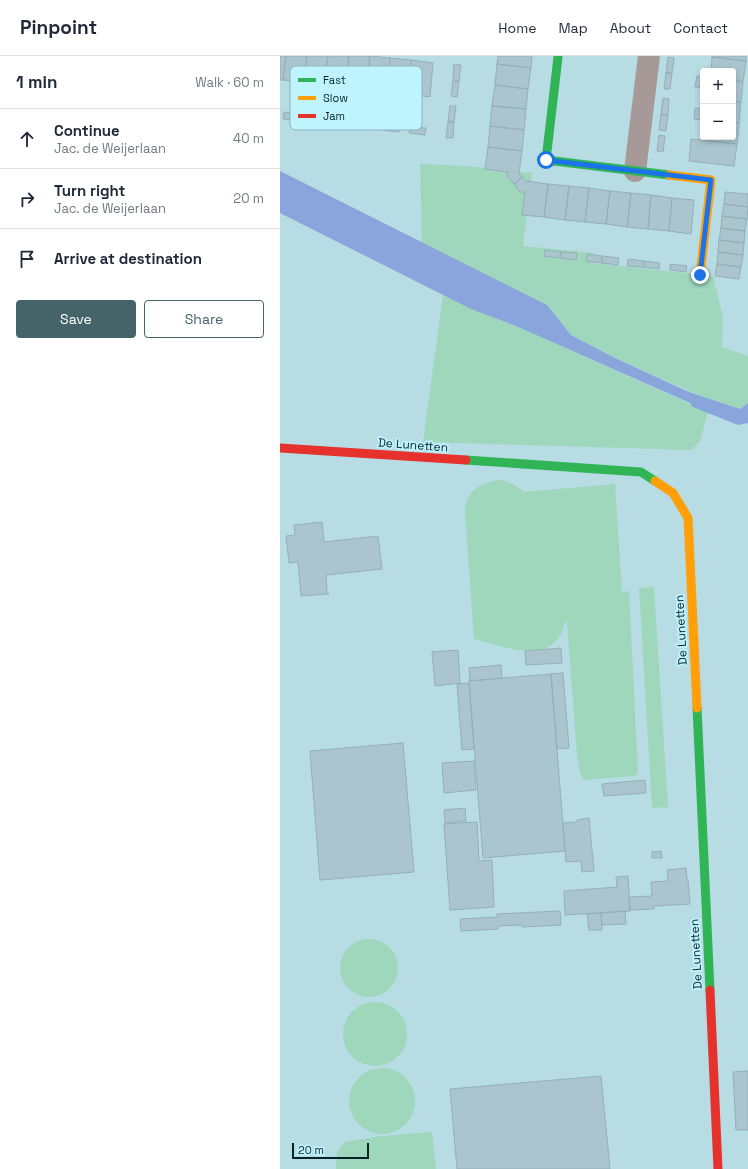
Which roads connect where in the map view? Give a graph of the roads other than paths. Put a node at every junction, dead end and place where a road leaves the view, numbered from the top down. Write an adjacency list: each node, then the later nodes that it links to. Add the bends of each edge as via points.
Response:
1 (558, 56): 3 (street, via 546,160)
2 (648, 56): 3 (street)
3 (635, 171): 4 (street, via 711,180)
4 (700, 275)
5 (280, 448): 6 (street, De Lunetten, via 641,472 673,493 688,518)
6 (718, 1169)

